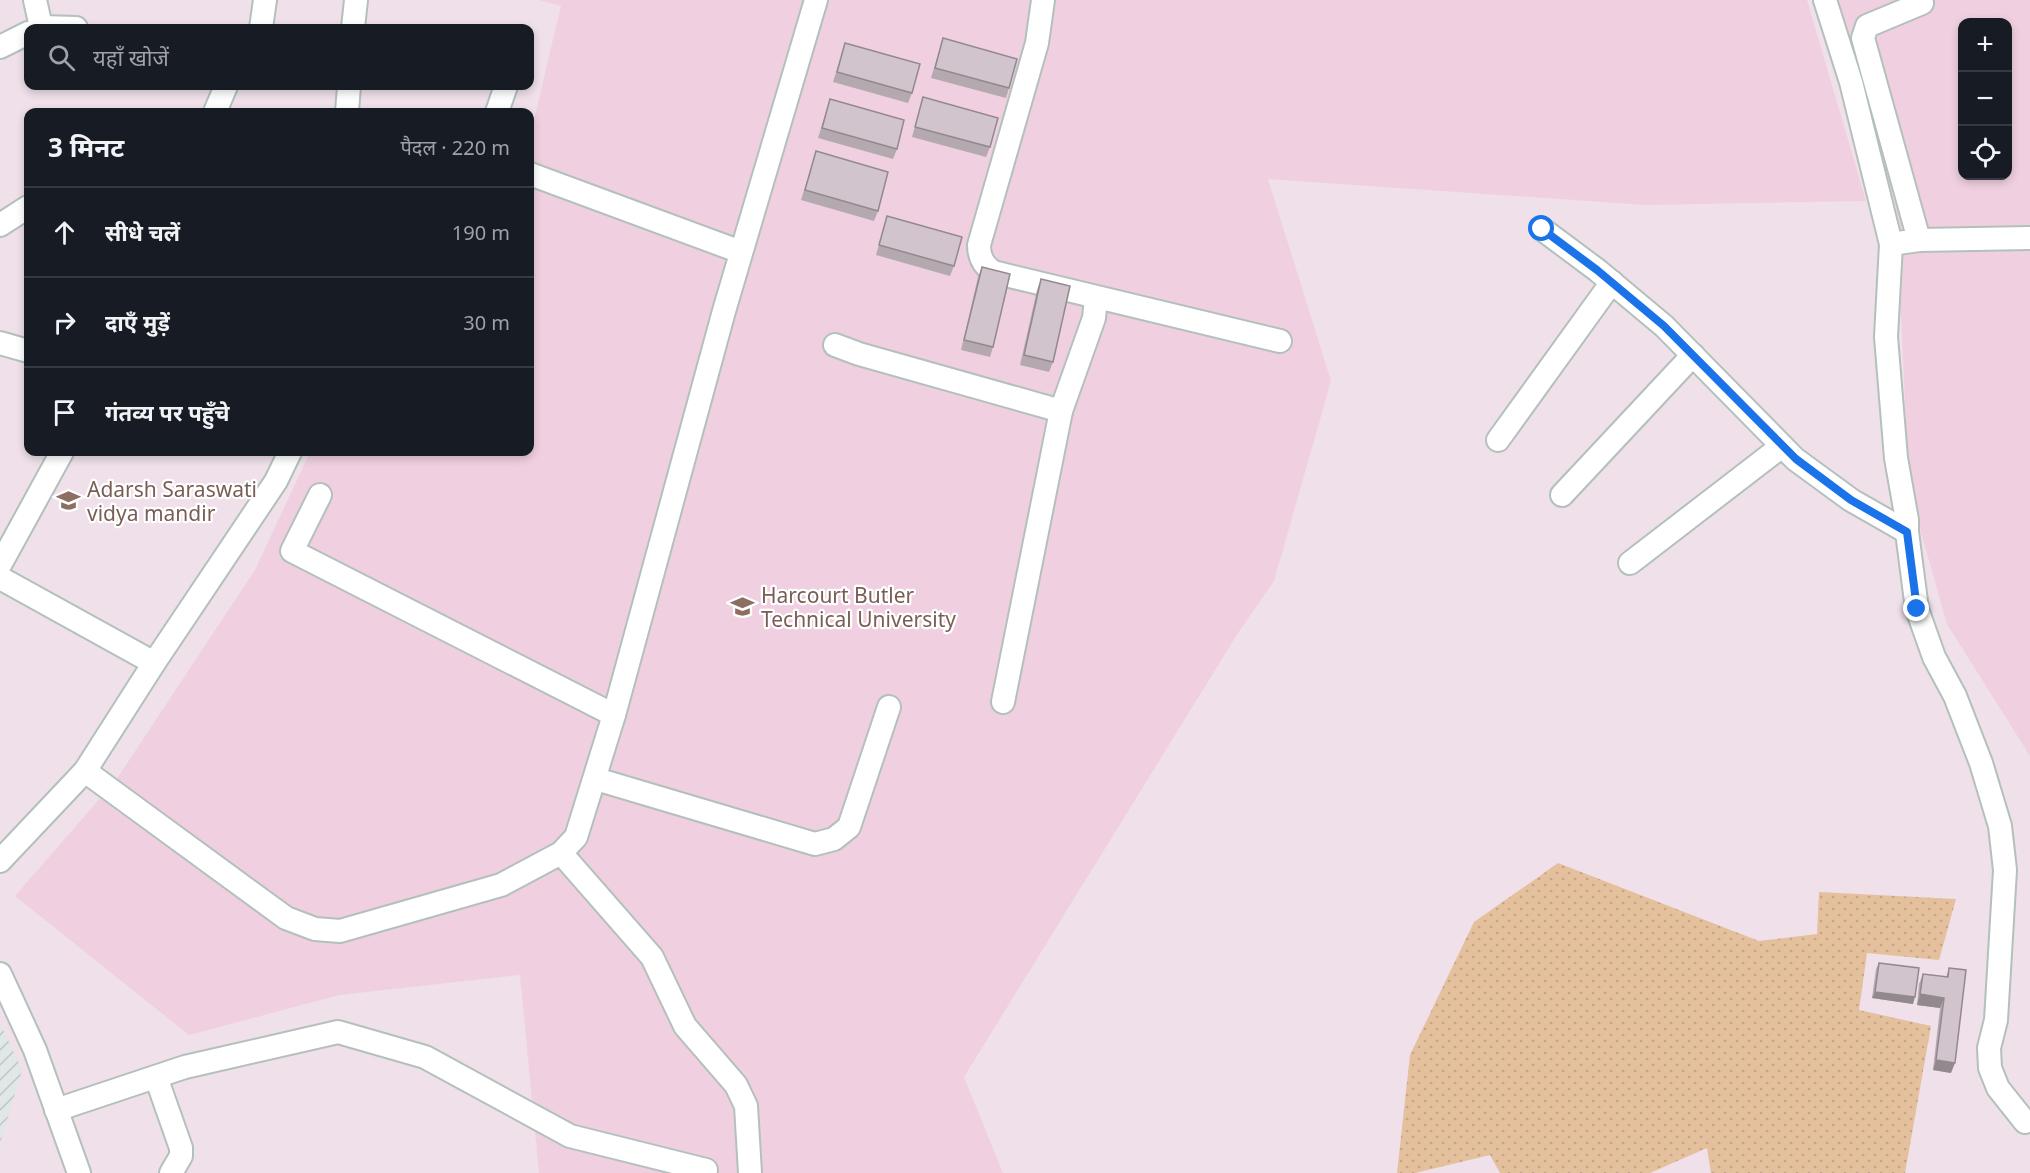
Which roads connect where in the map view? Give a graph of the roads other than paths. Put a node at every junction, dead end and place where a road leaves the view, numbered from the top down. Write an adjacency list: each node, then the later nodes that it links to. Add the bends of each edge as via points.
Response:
1 (35, 0): 8 (street)
2 (265, 0): 9 (street)
3 (356, 0): 10 (street)
4 (816, 0): 26 (street)
5 (1043, 0): 28 (street, via 1037,43 979,253 984,266 993,272)
6 (1826, 0): 25 (street, via 1851,82)
7 (1925, 1): 24 (street, via 1867,26 1863,38)
8 (36, 24)
9 (262, 24)
10 (353, 24)
11 (24, 36): 12 (street)
12 (0, 47)
13 (224, 90): 16 (street)
14 (349, 90): 17 (street)
15 (505, 90): 18 (street)
16 (217, 108)
17 (347, 108)
18 (498, 108)
19 (534, 175): 26 (street)
20 (24, 210): 21 (street)
21 (0, 225)
22 (1542, 229): 27 (street)
23 (2030, 238): 24 (street)
24 (1919, 240): 25 (street)
25 (1891, 244): 41 (street, via 1886,338)
26 (741, 252): 48 (street)
27 (1612, 282): 33 (street); 35 (street)
28 (1096, 298): 29 (street); 34 (street, via 1094,318)
29 (1280, 341)
30 (0, 343): 32 (street)
31 (835, 345): 34 (street)
32 (24, 350)
33 (1693, 355): 36 (street); 40 (street)
34 (1061, 411): 46 (street)
35 (1498, 440)
36 (1782, 446): 41 (street, via 1851,500); 42 (street)
37 (60, 456): 43 (street)
38 (288, 456): 45 (street, via 276,481)
39 (321, 495): 48 (street, via 292,551)
40 (1562, 495)
41 (1907, 532): 56 (street, via 1917,609 1981,763 2000,826 2005,870 1990,1068 1998,1088)
42 (1630, 562)
43 (0, 565)
44 (0, 578): 45 (street)
45 (154, 663): 49 (street)
46 (1003, 702)
47 (889, 707): 50 (street, via 849,827 834,839 814,844)
48 (614, 716): 50 (street)
49 (85, 771): 51 (street, via 286,918 315,929 340,931 501,885); 52 (street)
50 (596, 778): 51 (street, via 576,837)
51 (561, 853): 60 (street, via 652,957 686,1026 736,1086 746,1106)
52 (0, 861)
53 (0, 974): 55 (street, via 35,1050)
54 (156, 1077): 55 (street); 57 (street, via 338,1032 425,1057 570,1136); 59 (street, via 181,1148)
55 (56, 1110): 58 (street)
56 (2025, 1122)
57 (706, 1170)
58 (79, 1173)
59 (171, 1173)
60 (750, 1173)

